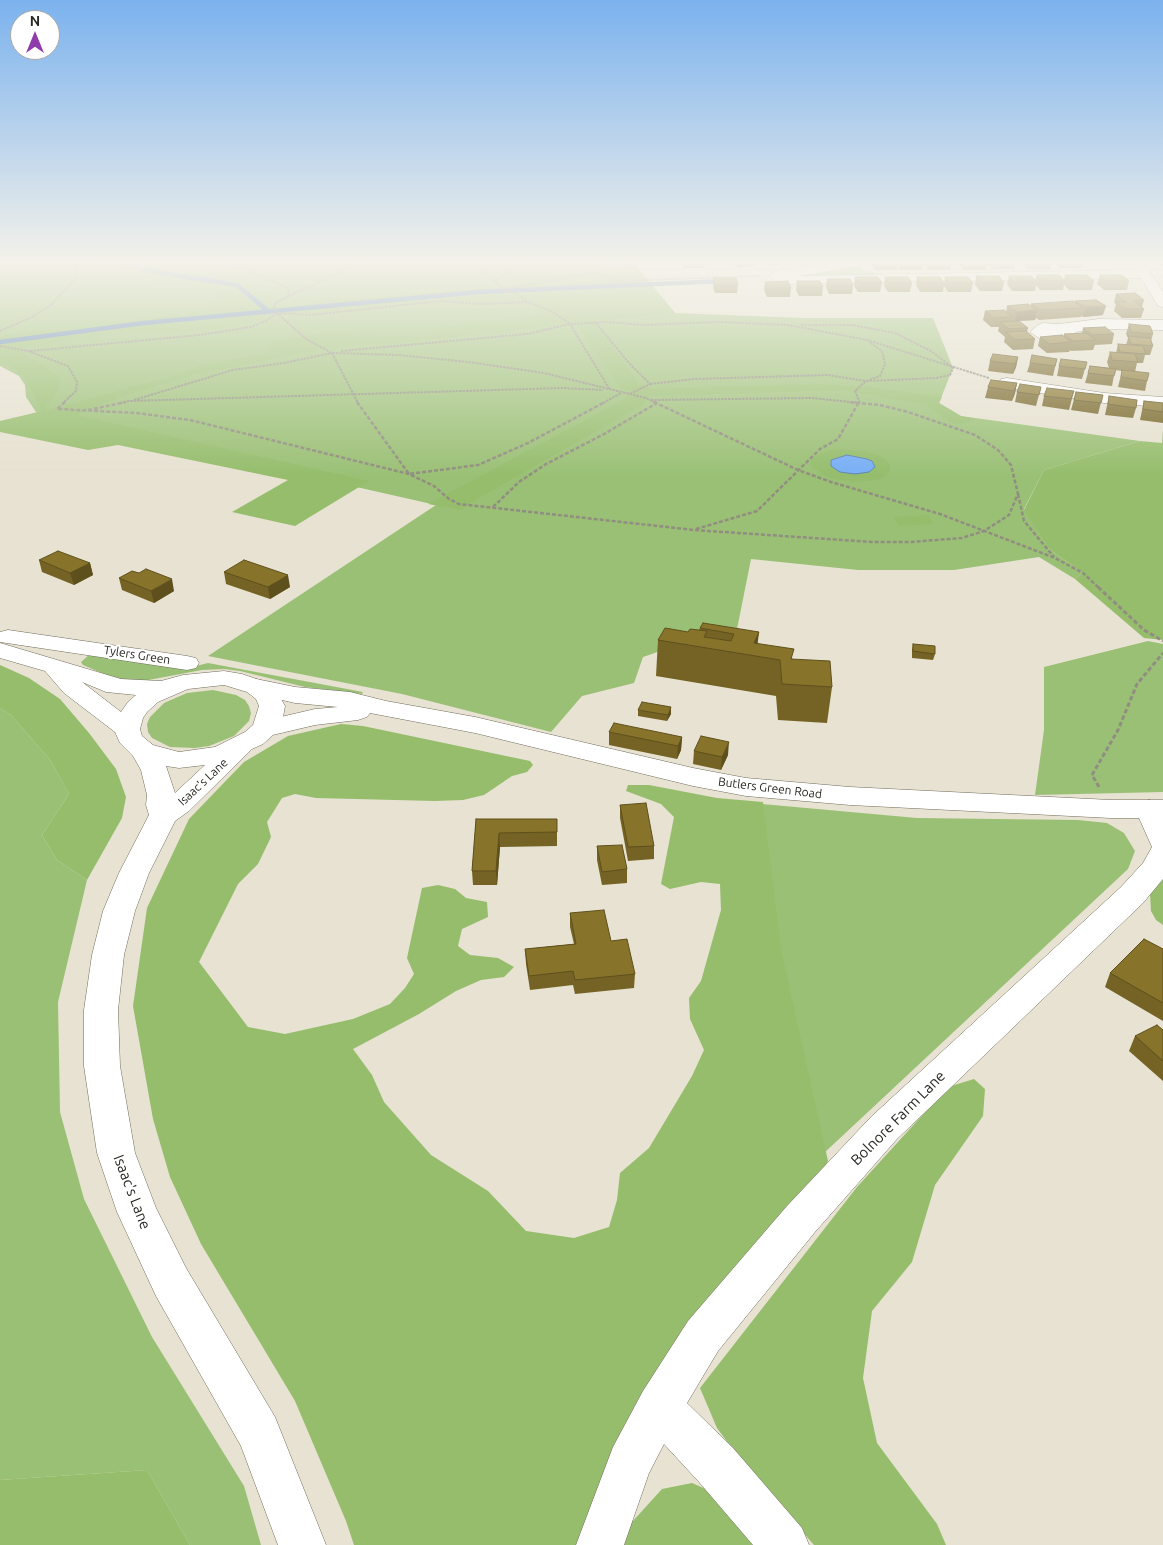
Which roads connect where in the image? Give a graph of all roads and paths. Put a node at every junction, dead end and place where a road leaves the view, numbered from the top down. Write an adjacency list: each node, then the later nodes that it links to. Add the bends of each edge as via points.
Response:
1 (216, 332): 10 (path)
2 (298, 332): 11 (path)
3 (535, 332): 11 (path)
4 (575, 332): 16 (path)
5 (604, 332): 15 (path)
6 (831, 332): 8 (path)
7 (890, 332): 12 (path, via 931,351)
8 (866, 340): 12 (path); 13 (path, via 882,351 885,364 880,376)
9 (0, 346): 10 (path)
10 (28, 352): 25 (path, via 68,366 77,382 76,391 57,409)
11 (332, 352): 16 (path, via 468,362 544,373); 19 (path); 21 (path, via 233,370)
12 (953, 368): 13 (path, via 950,375 936,378); 14 (path)
13 (866, 382): 15 (path, via 828,375 694,379); 24 (path, via 855,391)
14 (1007, 383): 22 (main road, via 1045,384 1104,398)
15 (650, 384): 18 (path)
16 (611, 390): 17 (path); 19 (path, via 562,388)
17 (621, 393): 18 (path); 27 (path, via 528,443 478,465)
18 (630, 394): 20 (path)
19 (352, 395): 21 (path); 27 (path)
20 (651, 400): 23 (path); 24 (path, via 812,398)
21 (129, 401): 25 (path)
22 (1163, 402)
23 (657, 403): 26 (path); 29 (path, via 546,464 519,482)
24 (860, 403): 26 (path, via 838,439 820,449); 28 (path, via 908,412 975,435 998,450 1011,465)
25 (76, 411): 27 (path, via 136,413 190,420)
26 (798, 470): 30 (path, via 757,511); 31 (path)
27 (408, 474): 29 (path, via 434,486 459,504)
28 (1018, 494): 31 (path, via 1009,515); 32 (path, via 1024,521)
29 (493, 508): 30 (path)
30 (694, 530): 31 (path, via 872,542 962,538)
31 (984, 531): 32 (path)
32 (1054, 558): 33 (path, via 1083,573 1144,630)
33 (1163, 641)
34 (4, 643): 35 (main road, Tylers Green); 38 (main road, Tylers Green)
35 (87, 648): 37 (main road, Tylers Green); 38 (main road, Tylers Green)
36 (1163, 653): 46 (path, via 1136,684 1118,730 1092,775)
37 (186, 663)
38 (54, 667): 40 (main road, Tylers Green, via 114,685); 42 (main road, via 73,688)
39 (256, 687): 40 (main road, via 242,681 214,678 183,682); 41 (main road, Butlers Green Road, via 295,695 350,700); 43 (main road, via 267,695 272,706)
40 (164, 689): 42 (main road, via 137,707)
41 (384, 709): 43 (main road, Butlers Green Road); 46 (main road, Butlers Green Road, via 475,725 693,778 746,787 850,796)
42 (128, 729): 45 (main road, via 129,737)
43 (264, 729): 44 (main road)
44 (241, 746): 45 (main road, via 222,754 179,760); 48 (main road, Isaac's Lane, via 179,805)
45 (143, 751): 48 (main road, Isaac's Lane, via 155,770)
46 (1111, 809): 47 (main road, Butlers Green Road)
47 (1156, 809): 49 (main road)
48 (163, 815): 52 (main road, Isaac's Lane, via 119,911 101,1010 102,1066 116,1154 137,1212 171,1282 259,1433)
49 (1163, 842)
50 (1163, 853): 51 (main road, Bolnore Farm Lane, via 1156,868 1132,895 884,1128 801,1219 703,1336)
51 (658, 1407): 53 (main road, Bolnore Farm Lane, via 629,1463); 54 (main road, via 716,1465)
52 (302, 1545)
53 (600, 1545)
54 (786, 1545)

